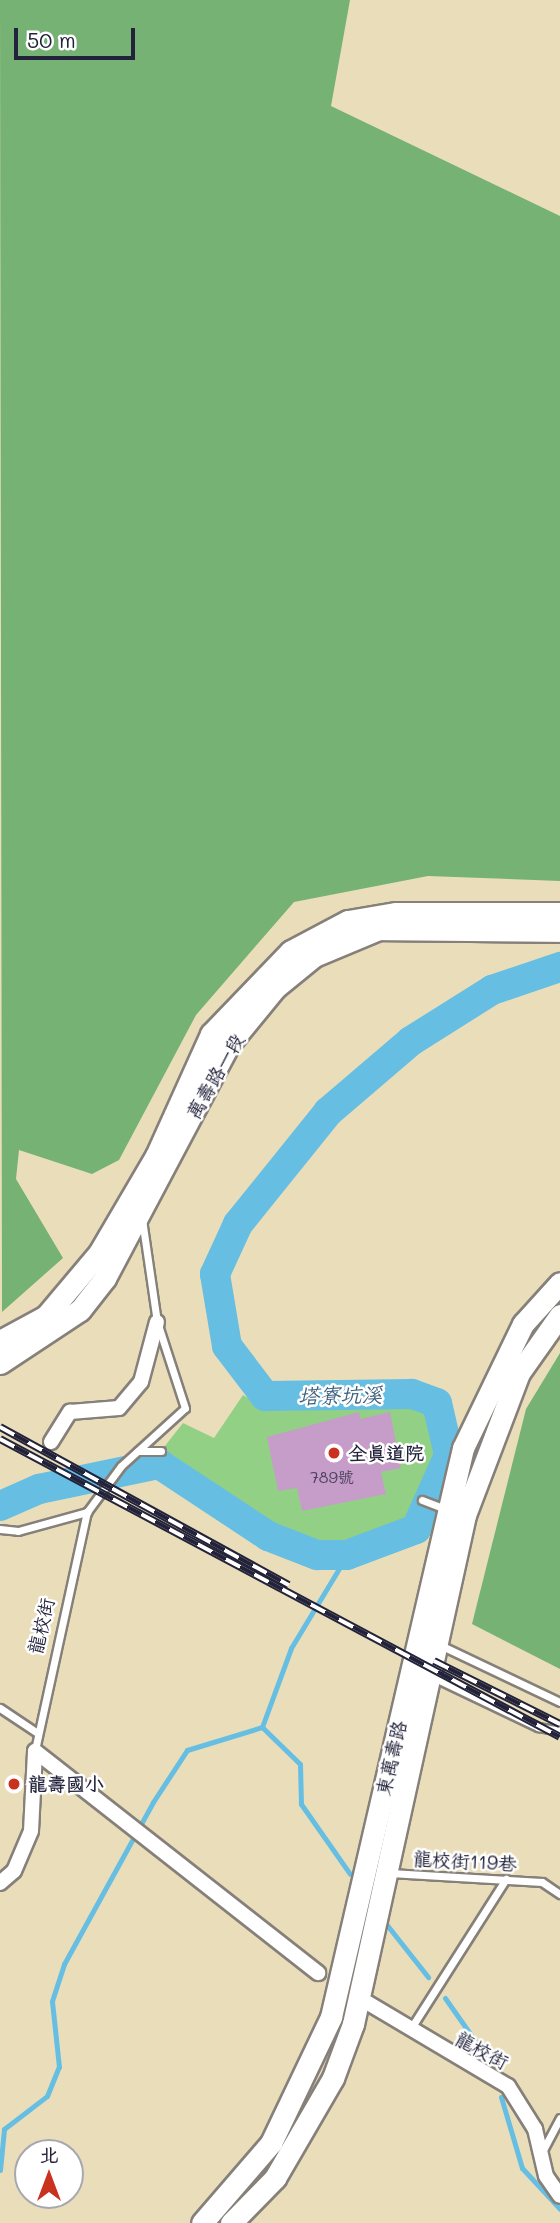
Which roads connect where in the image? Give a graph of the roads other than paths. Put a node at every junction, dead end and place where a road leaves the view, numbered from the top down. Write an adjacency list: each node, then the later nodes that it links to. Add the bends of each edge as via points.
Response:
1 (560, 913): 3 (main road, 萬壽路一段, via 397,913 348,921 291,951 211,1034)
2 (560, 932): 3 (main road, 萬壽路一段, via 379,929 314,956 275,988 229,1044)
3 (134, 1210): 6 (lane, 龍校街, via 153,1259); 7 (main road, 萬壽路一段, via 46,1316); 8 (main road, 萬壽路一段, via 80,1310)
4 (560, 1283): 14 (main road, 東萬壽路, via 523,1324 489,1387)
5 (560, 1315): 14 (main road, 東萬壽路, via 519,1373)
6 (157, 1322): 9 (street, via 141,1382 119,1408 70,1412); 10 (lane, 龍校街, via 185,1408)
7 (0, 1341)
8 (0, 1363)
9 (51, 1441)
10 (138, 1451): 11 (lane); 13 (lane, 龍校街)
11 (161, 1451)
12 (422, 1500): 14 (lane)
13 (87, 1512): 15 (lane, via 19,1531); 21 (lane, 龍校街)
14 (455, 1512): 16 (main road, 東萬壽路)
15 (0, 1529)
16 (427, 1639): 17 (main road, 東萬壽路); 18 (lane)
17 (419, 1670): 20 (lane, via 538,1727); 23 (main road, 東萬壽路)
18 (560, 1702)
19 (0, 1708): 21 (lane)
20 (560, 1731)
21 (36, 1732): 22 (lane, 龍校街)
22 (35, 1751): 25 (street, via 31,1831 14,1871); 27 (street)
23 (375, 1872): 24 (lane, 龍校街119巷); 33 (main road, 東萬壽路, via 331,2017 301,2090 271,2143); 34 (main road, 東萬壽路, via 353,2024 333,2078 275,2178)
24 (506, 1879): 26 (lane, 龍校街119巷, via 542,1882); 29 (lane)
25 (0, 1883)
26 (560, 1894)
27 (318, 1973)
28 (368, 2003): 29 (street, 龍校街)
29 (410, 2030): 31 (street, 龍校街, via 508,2086)
30 (560, 2118): 31 (lane)
31 (543, 2150): 32 (street, 龍校街, via 545,2176)
32 (560, 2196)
33 (202, 2223)
34 (231, 2223)

